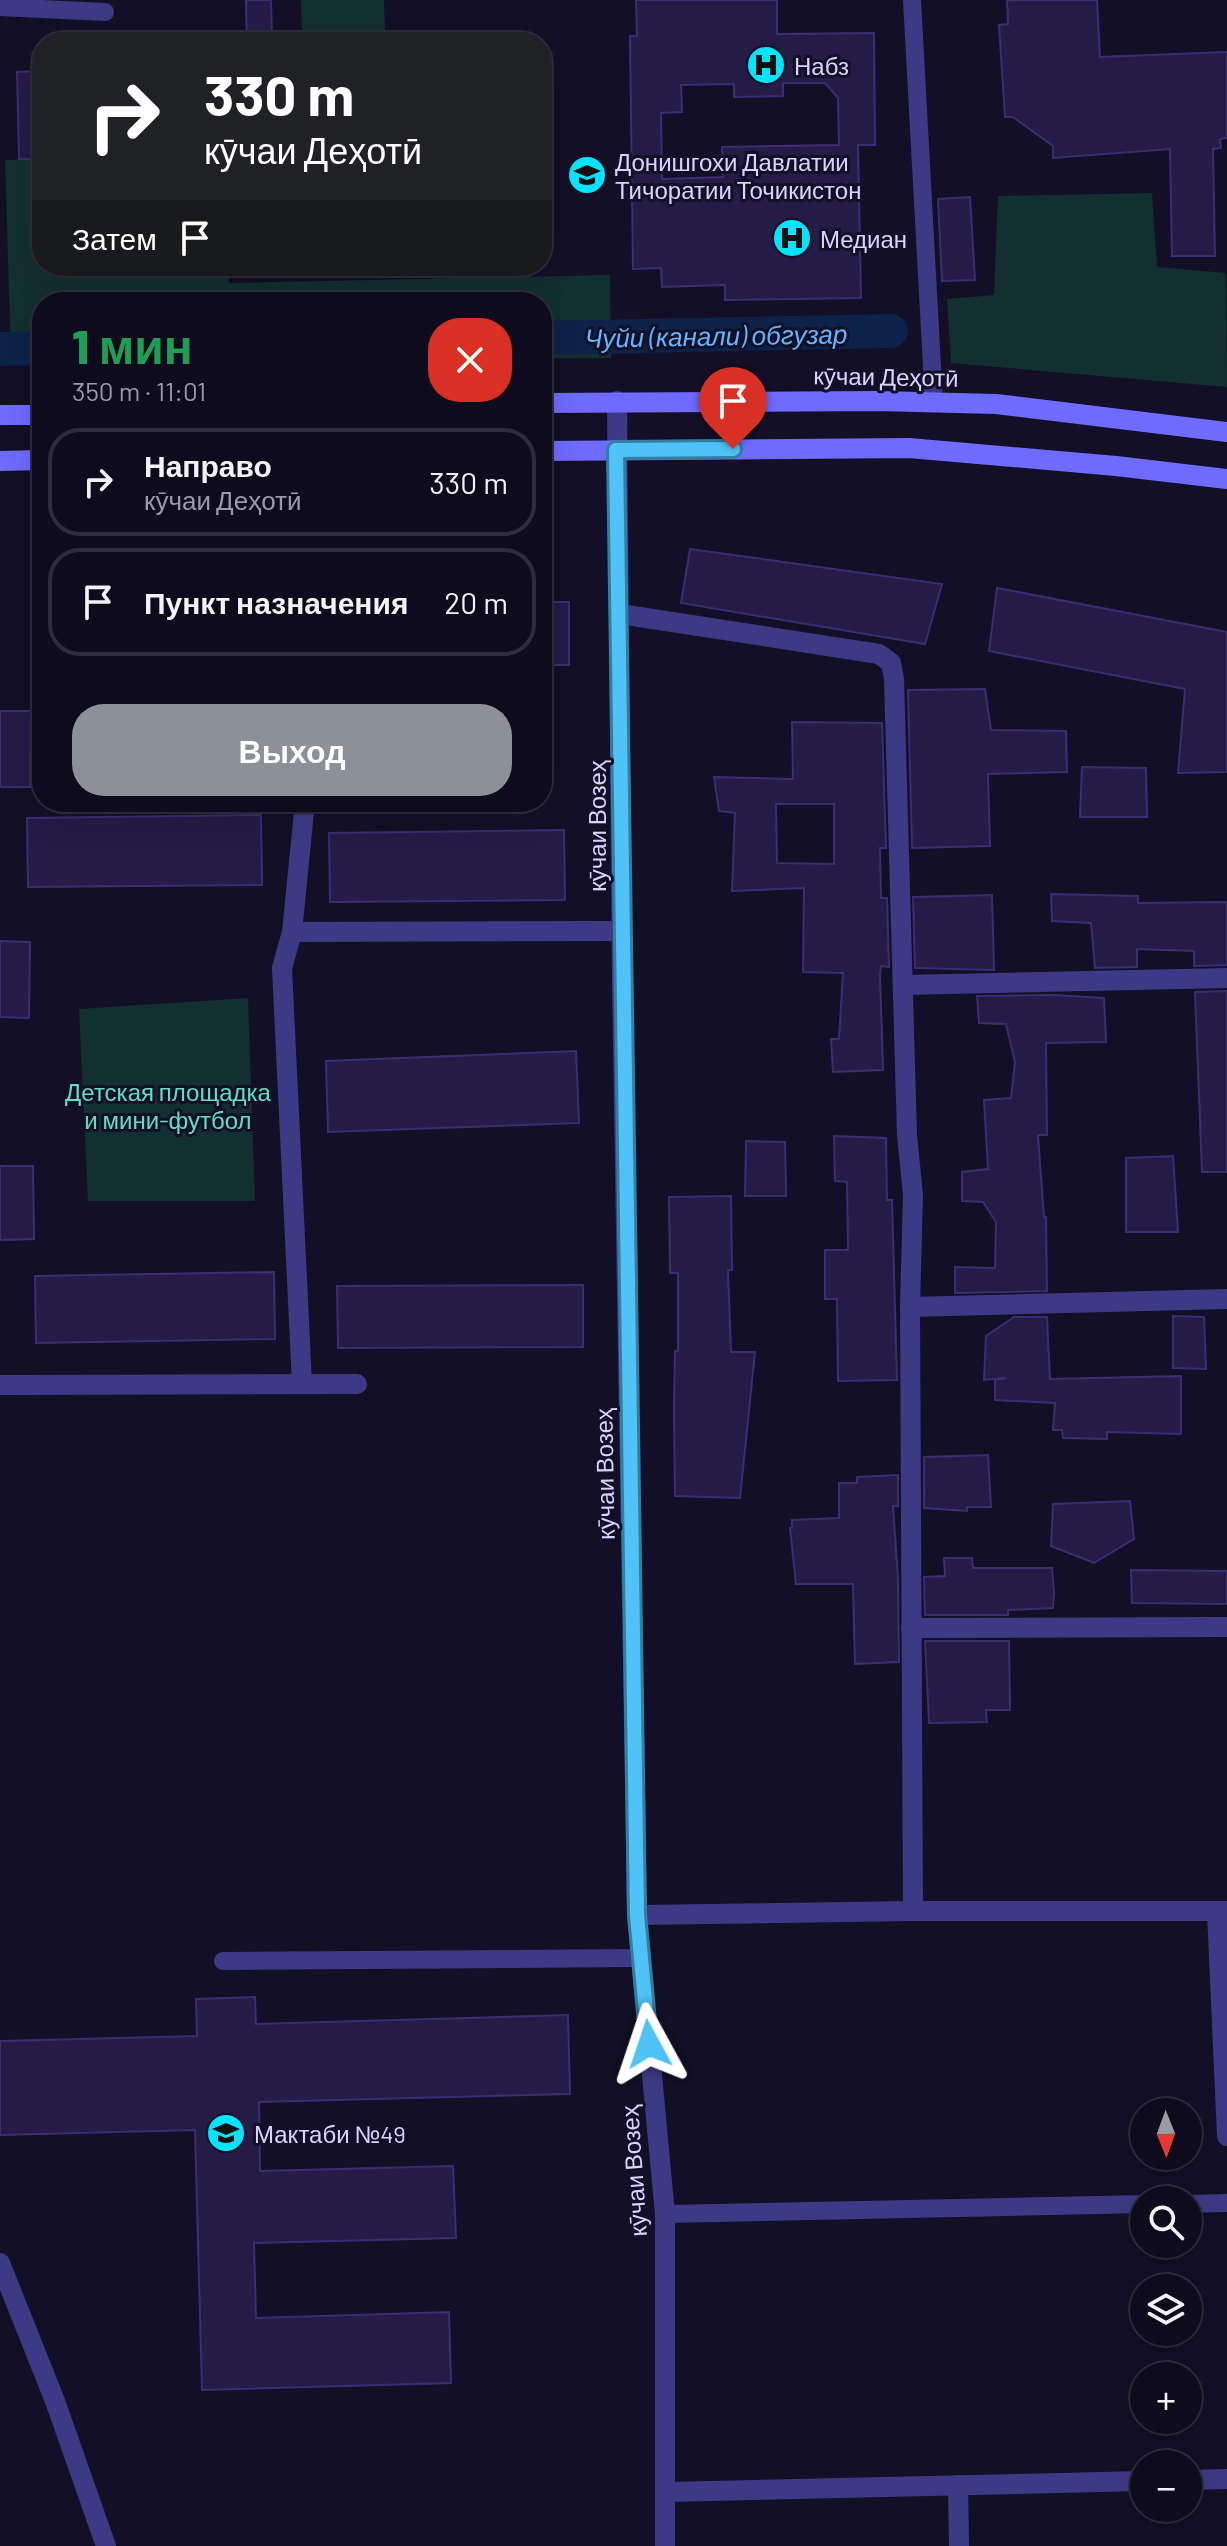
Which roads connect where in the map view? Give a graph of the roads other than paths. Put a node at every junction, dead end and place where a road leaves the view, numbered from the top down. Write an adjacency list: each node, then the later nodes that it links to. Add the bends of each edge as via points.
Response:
1 (912, 0): 6 (lane)
2 (0, 7): 3 (lane)
3 (105, 12)
4 (617, 401): 5 (street, кӯчаи Деҳотӣ); 6 (street, кӯчаи Деҳотӣ); 10 (street, кӯчаи Возеҳ)
5 (552, 403)
6 (934, 403): 9 (street, кӯчаи Деҳотӣ, via 996,404)
7 (0, 415): 8 (street)
8 (32, 415)
9 (1227, 432)
10 (616, 450): 11 (street); 14 (street, via 909,448); 15 (street, кӯчаи Возеҳ)
11 (552, 451)
12 (32, 460): 13 (street)
13 (0, 461)
14 (1227, 479)
15 (620, 614): 17 (street, кӯчаи Возеҳ); 20 (street, via 879,654 891,663)
16 (304, 812): 18 (street)
17 (622, 931): 18 (street); 30 (street, кӯчаи Возеҳ)
18 (292, 932): 23 (street, via 282,968)
19 (1227, 978): 20 (street)
20 (903, 985): 22 (street, via 913,1195)
21 (1227, 1299): 22 (street)
22 (910, 1307): 27 (street)
23 (302, 1384): 24 (street); 25 (street)
24 (357, 1384)
25 (0, 1385)
26 (1227, 1627): 27 (street)
27 (911, 1628): 28 (street)
28 (913, 1911): 29 (street); 30 (street)
29 (1222, 1912): 33 (street)
30 (637, 1915): 31 (street, кӯчаи Возеҳ)
31 (641, 1958): 32 (lane); 37 (street, кӯчаи Возеҳ)
32 (223, 1961)
33 (1227, 2136)
34 (1227, 2203): 36 (lane)
35 (1130, 2204): 37 (lane)
36 (1202, 2204)
37 (665, 2214): 43 (street, кӯчаи Возеҳ)
38 (0, 2263): 44 (street)
39 (1227, 2479): 40 (street)
40 (1202, 2480)
41 (1130, 2481): 42 (street)
42 (958, 2485): 43 (street); 46 (street)
43 (667, 2492): 45 (street, кӯчаи Возеҳ)
44 (106, 2546)
45 (665, 2546)
46 (959, 2546)

